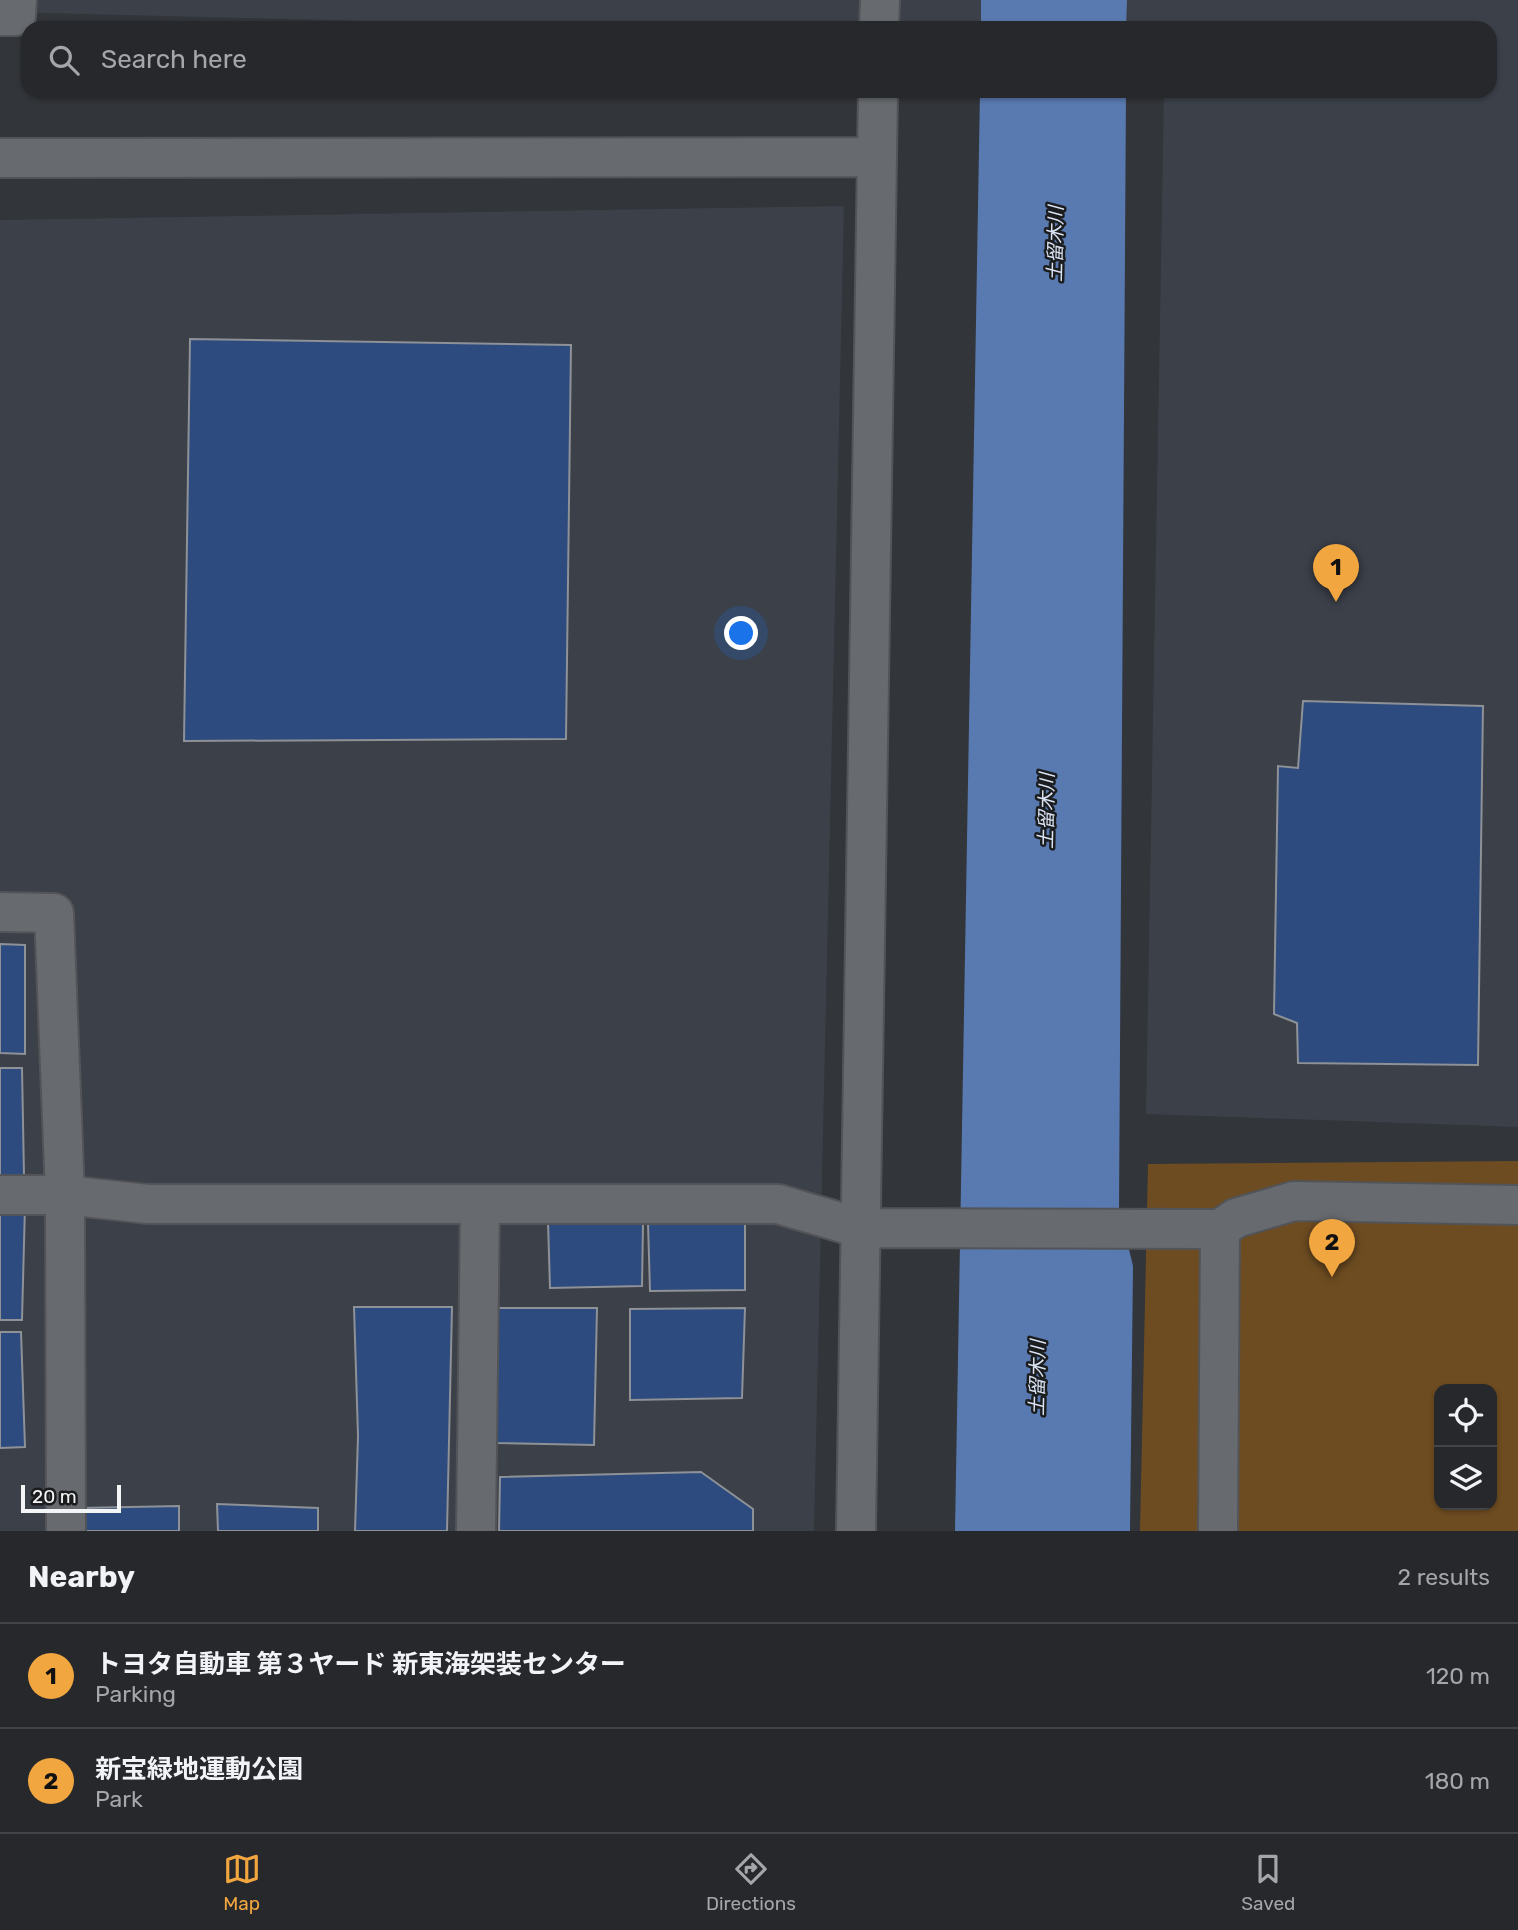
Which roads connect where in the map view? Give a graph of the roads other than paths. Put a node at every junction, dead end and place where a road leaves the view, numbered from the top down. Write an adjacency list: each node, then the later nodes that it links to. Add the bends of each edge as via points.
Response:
1 (16, 0): 3 (street, via 16,16)
2 (880, 0): 4 (street)
3 (0, 16)
4 (879, 21)
5 (878, 98): 6 (street)
6 (877, 157): 7 (street); 13 (street)
7 (0, 158)
8 (0, 912): 10 (street, via 54,913)
9 (0, 1195): 10 (street)
10 (65, 1195): 11 (street, via 147,1204); 15 (street)
11 (480, 1204): 13 (street, via 778,1204); 16 (street)
12 (1518, 1205): 14 (street, via 1294,1201)
13 (860, 1228): 14 (street); 17 (street)
14 (1202, 1229): 18 (street)
15 (66, 1531)
16 (476, 1531)
17 (856, 1531)
18 (1218, 1531)

